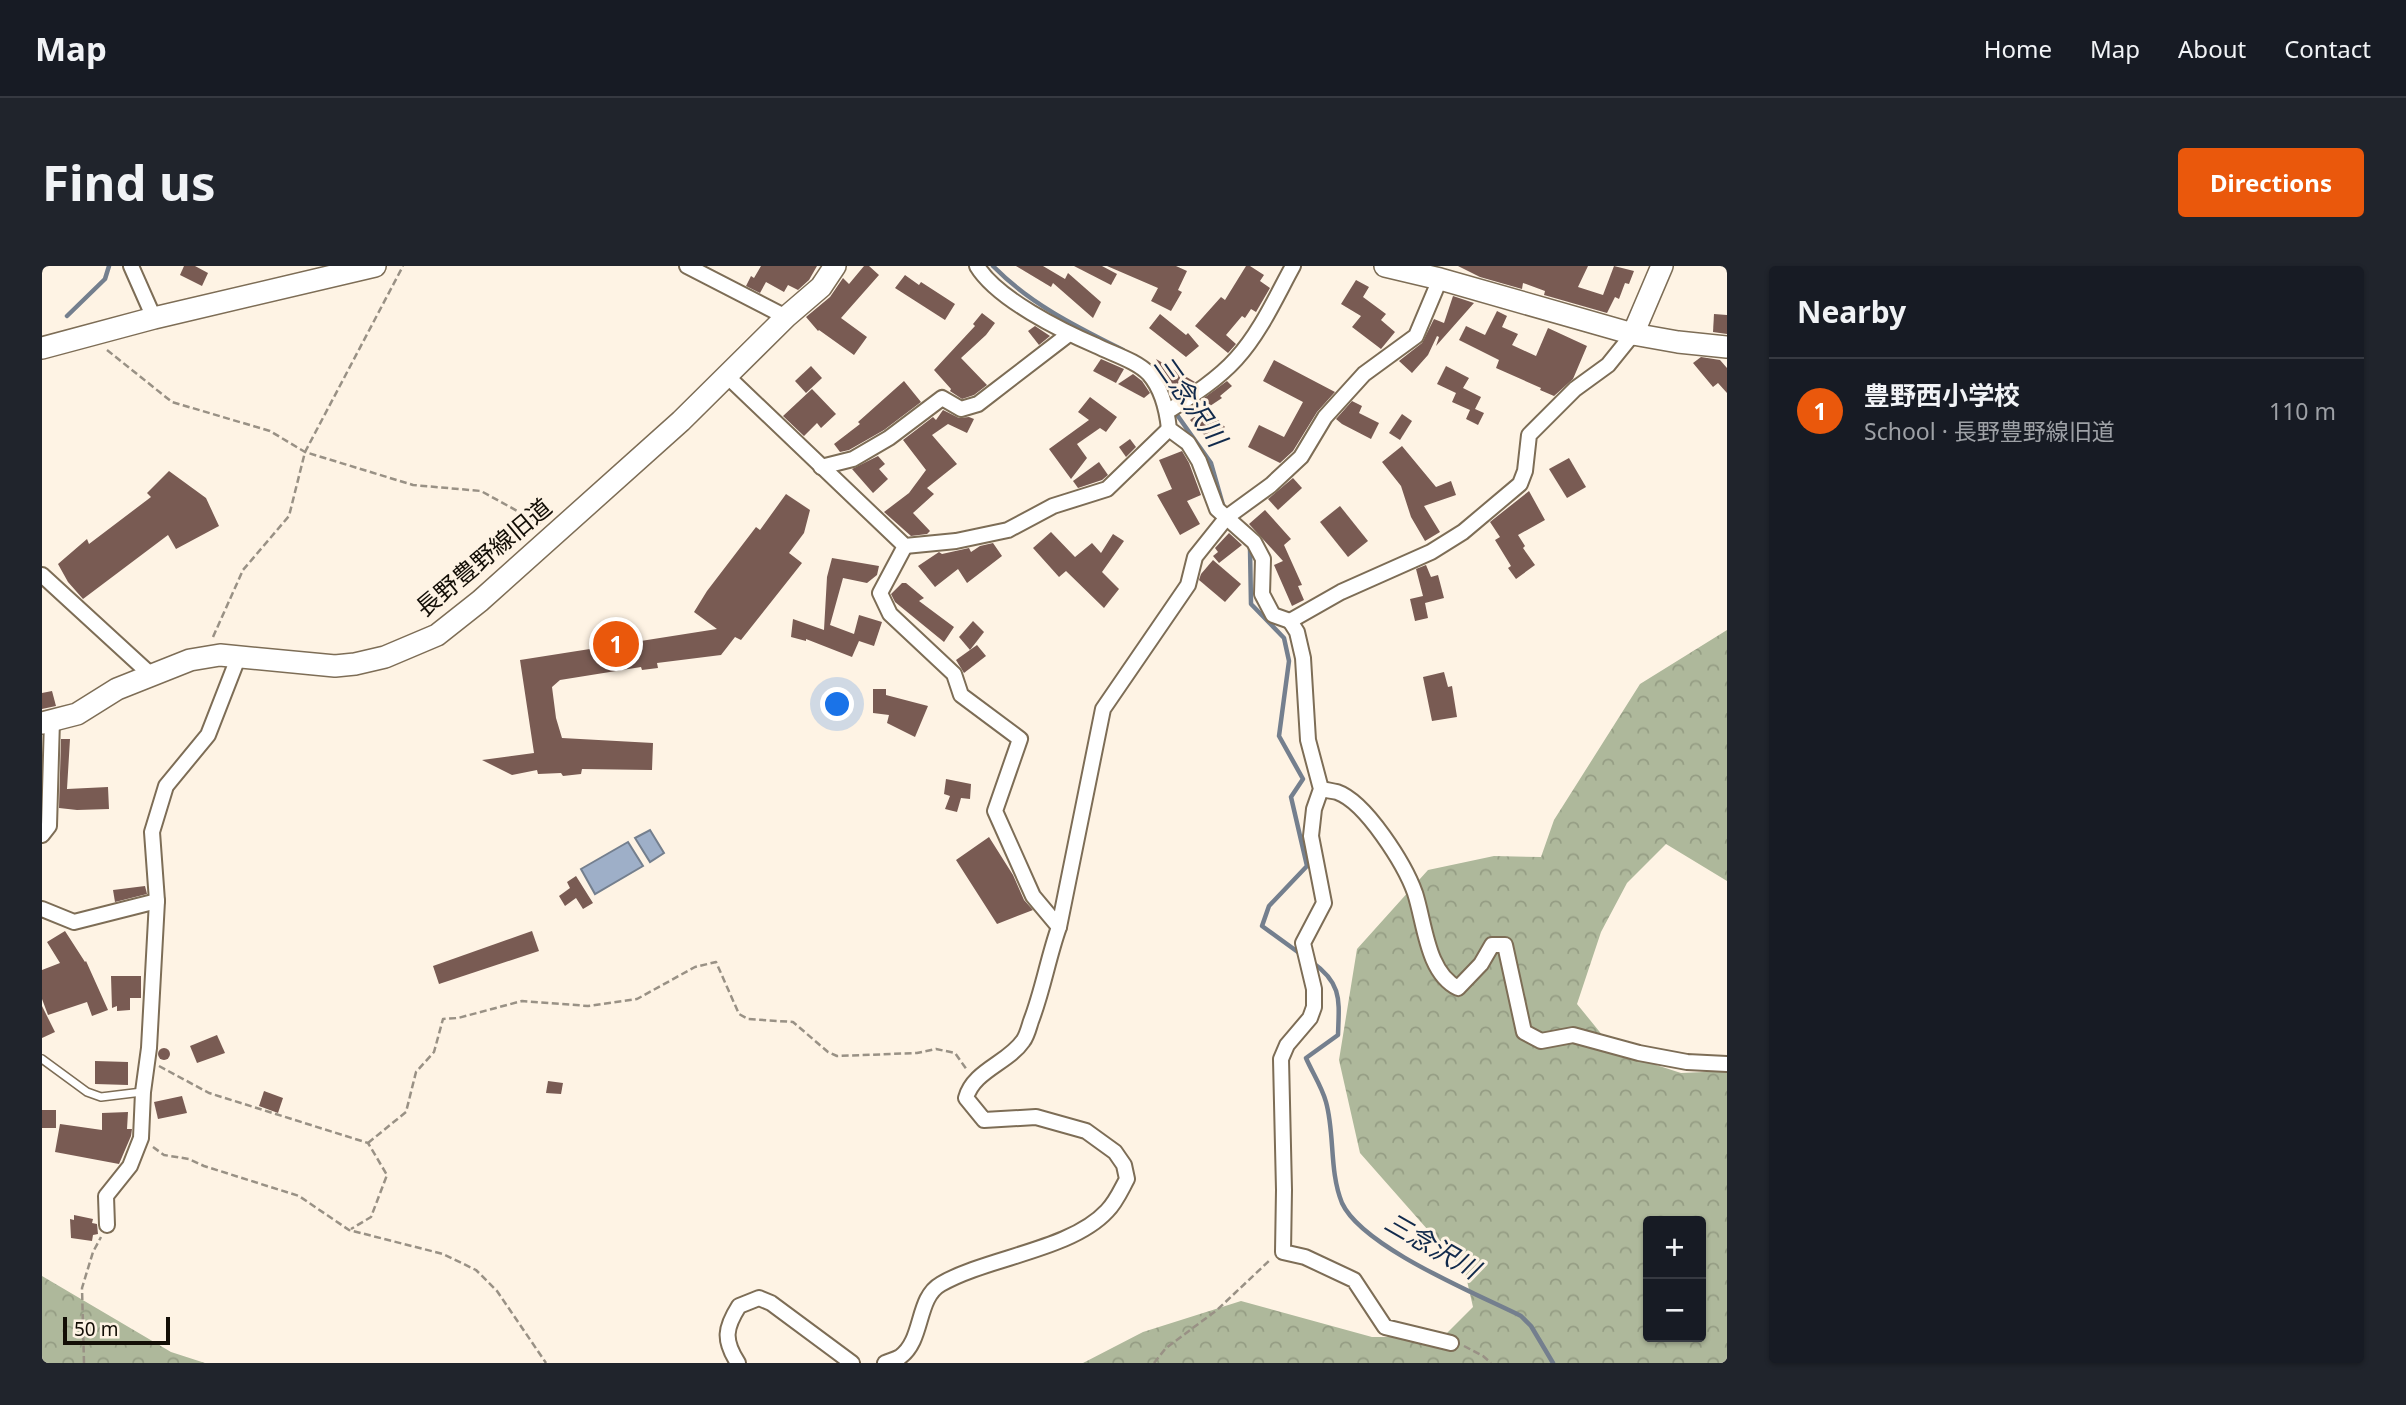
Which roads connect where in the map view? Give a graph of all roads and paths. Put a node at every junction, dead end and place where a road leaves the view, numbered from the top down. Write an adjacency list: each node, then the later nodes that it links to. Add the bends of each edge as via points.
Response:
1 (131, 266): 13 (street)
2 (375, 266): 13 (street)
3 (403, 266): 22 (path)
4 (687, 266): 12 (street)
5 (835, 266): 12 (street, 長野豊野線旧道, via 821,287)
6 (977, 266): 14 (street, via 1021,306)
7 (1293, 266): 20 (street, via 1236,359)
8 (1385, 266): 10 (street)
9 (1662, 266): 15 (street)
10 (1412, 269): 11 (street)
11 (1440, 279): 15 (street); 24 (street, via 1416,337 1364,374 1325,416 1301,457)
12 (786, 317): 19 (street, 長野豊野線旧道)
13 (154, 318): 16 (street)
14 (1069, 334): 20 (street, via 1147,372); 23 (street, via 978,404 961,409 942,398 853,459)
15 (1633, 334): 17 (street); 28 (street, via 1608,366 1575,389 1529,435 1520,484 1463,532)
16 (89, 335): 18 (street); 22 (path, via 172,402 270,431)
17 (1727, 346)
18 (42, 348)
19 (727, 376): 23 (street); 25 (street, 長野豊野線旧道)
20 (1171, 409): 21 (street)
21 (1169, 429): 24 (street, via 1194,452 1217,509); 26 (street, via 1107,489 1053,506 1008,530)
22 (305, 452): 25 (path, via 412,485 481,491); 29 (path, via 289,516 243,570 214,637)
23 (821, 467): 26 (street)
24 (1227, 517): 28 (street, via 1254,542 1263,559 1262,593 1273,615); 37 (street, via 1195,557 1188,585 1103,709)
25 (556, 532): 30 (street, 長野豊野線旧道, via 448,627 412,647 375,660 335,666)
26 (905, 546): 37 (street, via 880,593 891,614 954,674 961,695 1020,739 995,811 1033,896)
27 (42, 575): 31 (street)
28 (1290, 621): 33 (street, via 1303,658 1308,740)
29 (202, 640)
30 (237, 658): 31 (street, 長野豊野線旧道, via 220,655 190,660); 35 (street, via 208,735 166,786 152,832)
31 (150, 674): 32 (street, 長野豊野線旧道, via 77,714)
32 (47, 722): 34 (street, via 48,826)
33 (1321, 789): 40 (street, via 1339,793 1365,812 1388,844 1413,890 1434,962 1450,984 1458,988 1492,946 1505,945 1524,1032 1541,1041 1573,1035 1639,1053); 47 (street, via 1311,835 1324,904 1303,943 1314,1007 1281,1059)
34 (42, 835)
35 (157, 901): 36 (street, via 74,922); 39 (street)
36 (42, 909)
37 (1059, 927): 41 (street, via 1024,1041)
38 (42, 1059): 42 (lane, via 101,1097)
39 (147, 1060): 42 (street); 44 (path, via 209,1093)
40 (1727, 1064)
41 (975, 1082): 44 (path, via 956,1053 936,1049 837,1056 793,1022 748,1019 739,1014 716,962 695,967 637,999 588,1006 522,1002 443,1019 434,1052 416,1072 406,1112); 53 (street, via 966,1098 984,1119 1036,1117 1086,1130 1115,1152 1127,1179 1108,1210 1082,1231 934,1287 912,1342 901,1356)
42 (143, 1092): 43 (street)
43 (141, 1138): 45 (street, via 130,1166 106,1196); 46 (path, via 164,1155 299,1196)
44 (368, 1143): 46 (path, via 387,1175 371,1217)
45 (107, 1225): 49 (path, via 82,1288)
46 (349, 1230): 50 (path, via 443,1254 475,1270 496,1291)
47 (1283, 1252): 48 (street, via 1354,1280 1385,1328); 54 (path, via 1166,1348)
48 (1451, 1343): 55 (path, via 1470,1348)
49 (84, 1363)
50 (546, 1363)
51 (738, 1363): 52 (street, via 727,1340 727,1326 738,1306 759,1298)
52 (852, 1363)
53 (885, 1363)
54 (1154, 1363)
55 (1490, 1363)

